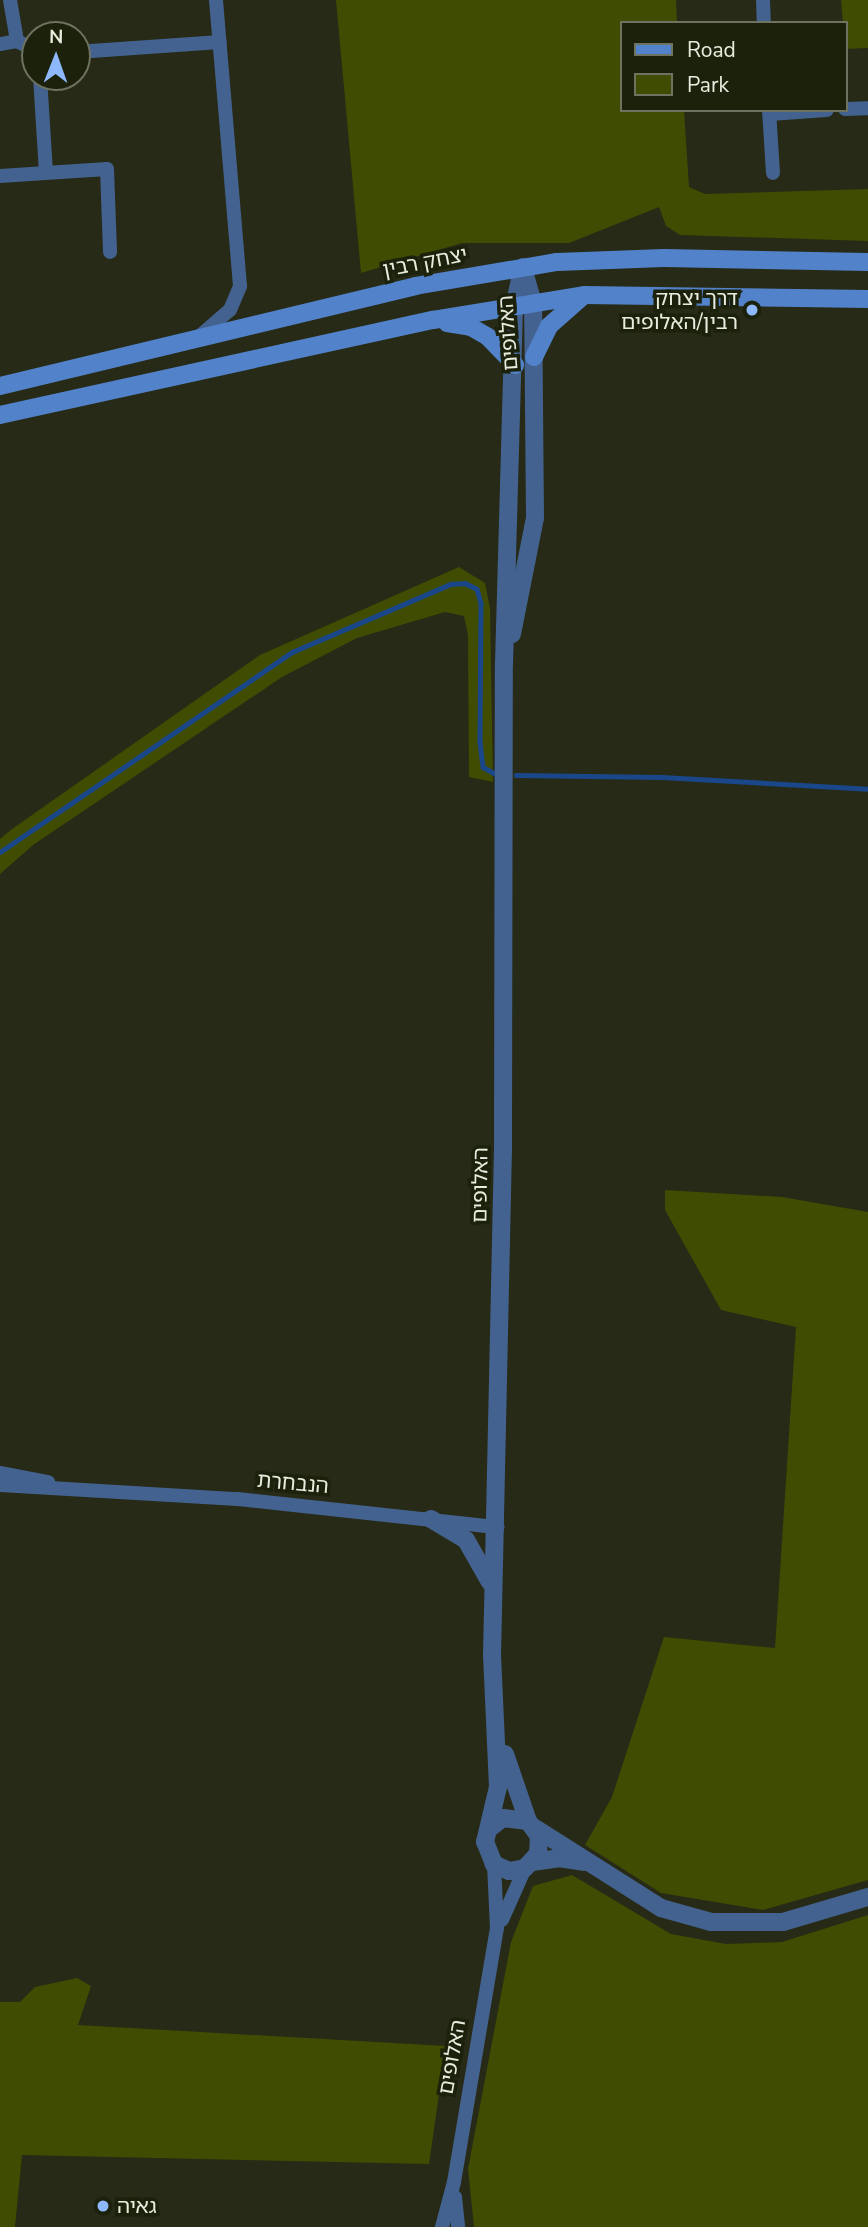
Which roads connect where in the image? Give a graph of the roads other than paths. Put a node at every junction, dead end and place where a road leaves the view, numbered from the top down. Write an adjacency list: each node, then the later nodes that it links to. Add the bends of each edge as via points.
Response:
1 (10, 0): 5 (street)
2 (216, 0): 6 (street)
3 (763, 0): 4 (street)
4 (764, 21)
5 (17, 41): 7 (street); 8 (street)
6 (220, 42): 9 (street); 25 (street, via 239,293 226,315)
7 (21, 43)
8 (0, 44)
9 (91, 51)
10 (41, 91): 14 (street)
11 (868, 108): 12 (street)
12 (847, 109)
13 (769, 112): 15 (street)
14 (46, 172): 16 (street); 17 (street, via 107,169)
15 (774, 173)
16 (0, 176)
17 (110, 252)
18 (868, 261): 19 (main road, יצחק רבין, via 664,258)
19 (523, 267): 22 (street, האלופים); 23 (street, האלופים); 25 (main road, יצחק רבין, via 415,286)
20 (584, 295): 21 (main road); 22 (main road); 26 (main road, via 549,327)
21 (868, 299)
22 (533, 303): 23 (main road); 26 (street, האלופים)
23 (514, 306): 24 (main road); 27 (street, האלופים)
24 (433, 320): 27 (main road, via 471,327); 29 (main road)
25 (194, 339): 28 (main road, יצחק רבין)
26 (534, 358): 30 (street, האלופים, via 535,518 525,584)
27 (515, 365): 30 (street, האלופים)
28 (0, 386)
29 (0, 415)
30 (504, 664): 35 (street, האלופים)
31 (0, 1474): 33 (street, הנבחרת)
32 (4, 1487): 33 (street, הנבחרת)
33 (84, 1490): 34 (street, הנבחרת, via 238,1499)
34 (431, 1519): 35 (street, הנבחרת); 36 (street, via 467,1540 487,1569)
35 (497, 1527): 36 (street, האלופים)
36 (493, 1592): 37 (street, האלופים)
37 (495, 1706): 38 (street, האלופים, via 515,1790); 39 (street, האלופים, via 498,1787)
38 (532, 1825): 39 (street, via 503,1818); 40 (street); 42 (street, via 540,1846)
39 (489, 1828): 41 (street, via 486,1850)
40 (589, 1863): 42 (street, via 571,1859); 43 (street, via 661,1908 721,1923 783,1922)
41 (494, 1864): 42 (street, via 509,1871); 44 (street, האלופים)
42 (529, 1865): 44 (street, האלופים)
43 (868, 1897)
44 (495, 1941): 45 (street, האלופים)
45 (454, 2182): 46 (street, האלופים); 47 (street, האלופים)
46 (442, 2227)
47 (458, 2227)

